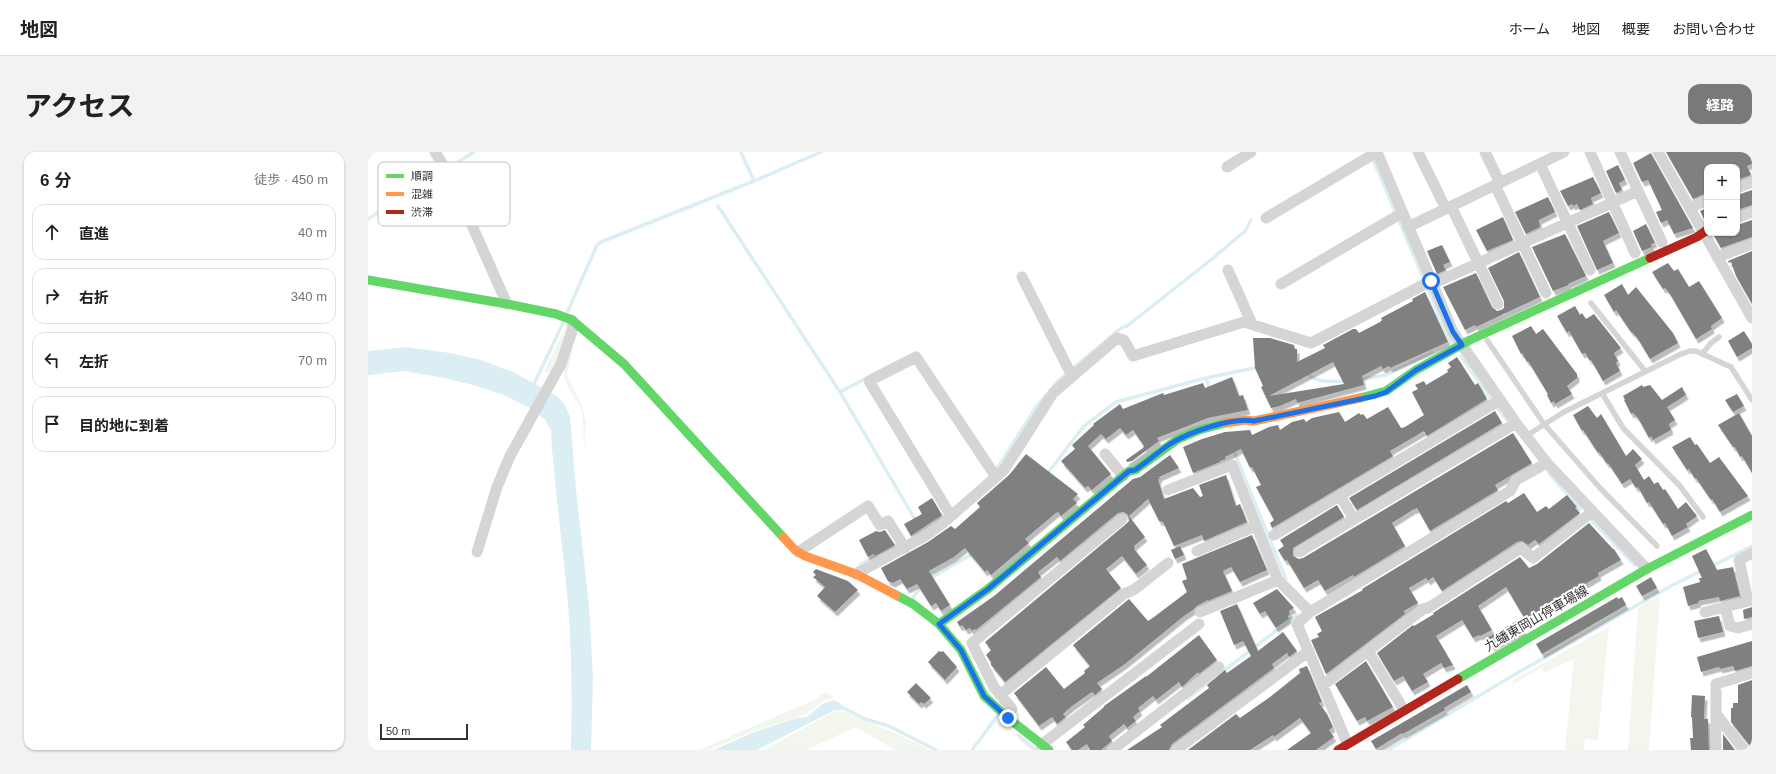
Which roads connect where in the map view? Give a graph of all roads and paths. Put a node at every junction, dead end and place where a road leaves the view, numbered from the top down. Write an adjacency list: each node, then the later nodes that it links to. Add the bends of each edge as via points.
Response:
1 (435, 152): 11 (street)
2 (1251, 152): 13 (street)
3 (1377, 152): 23 (street); 25 (street)
4 (1418, 152): 21 (street)
5 (1485, 152): 15 (street)
6 (1564, 152): 10 (street)
7 (1590, 152): 19 (street)
8 (1620, 152): 17 (street)
9 (1658, 152): 29 (street)
10 (1551, 155): 12 (street)
11 (442, 162)
12 (1540, 164): 15 (street); 26 (street)
13 (1227, 167)
14 (1752, 182): 16 (street)
15 (1498, 184): 21 (street); 33 (street)
16 (1740, 187)
17 (1638, 191): 19 (street); 32 (street)
18 (1704, 201): 20 (street)
19 (1613, 202): 26 (street); 35 (street)
20 (1696, 205)
21 (1449, 207): 28 (street); 37 (street)
22 (1752, 212): 24 (street)
23 (1399, 215): 28 (street); 42 (street)
24 (1740, 217)
25 (1266, 218)
26 (1568, 223): 33 (street); 39 (street)
27 (472, 226): 46 (street)
28 (1408, 227): 43 (street)
29 (1704, 229)
30 (1704, 233): 53 (street)
31 (1708, 236): 36 (street)
32 (1662, 242)
33 (1523, 243): 37 (street); 44 (street)
34 (1752, 243): 36 (street)
35 (1635, 253)
36 (1717, 257): 49 (street)
37 (1479, 263): 43 (street); 47 (street)
38 (1228, 270): 50 (street)
39 (1590, 270)
40 (1022, 277): 56 (street)
41 (368, 280): 46 (street)
42 (1281, 284)
43 (1428, 284): 50 (street, via 1311,343); 53 (street)
44 (1546, 293)
45 (1591, 303): 55 (lane)
46 (506, 304): 48 (street)
47 (1498, 304)
48 (568, 318): 80 (street, via 573,328 560,364 510,456 497,487); 81 (street, via 624,364)
49 (1752, 318)
50 (1252, 324): 56 (street, via 1244,322 1133,356 1124,340 1117,338)
51 (1719, 337): 54 (lane)
52 (1487, 340): 61 (lane)
53 (1460, 341): 58 (street); 66 (street, via 1386,392 1254,421 1244,419 1223,424 1170,444)
54 (1702, 354): 55 (lane, via 1690,351); 59 (lane, via 1730,367)
55 (1645, 371): 57 (lane)
56 (1070, 372): 65 (street, via 1043,406 1004,470)
57 (1602, 393): 61 (lane); 72 (lane, via 1623,428 1680,486)
58 (1500, 400): 60 (street); 68 (street)
59 (1752, 400)
60 (1516, 423): 62 (street); 74 (street)
61 (1544, 424): 62 (lane); 77 (lane, via 1600,488)
62 (1526, 436): 64 (street)
63 (1105, 454): 66 (street)
64 (1546, 463): 69 (street); 91 (street, via 1516,480 1510,491)
65 (996, 476): 71 (street); 71 (street, via 916,356 869,381)
66 (1123, 476): 93 (street, via 988,589)
67 (1168, 490): 75 (street, via 1232,465)
68 (1340, 496): 74 (street); 76 (street)
69 (1592, 512): 85 (street); 98 (street, via 1533,558 1521,548 1423,609)
70 (1752, 515): 85 (street, 九蟠東岡山停車場線)
71 (951, 516): 78 (street)
72 (1703, 516)
73 (1122, 519): 96 (street)
74 (1354, 519): 82 (street)
75 (1256, 526): 79 (street); 87 (street)
76 (1274, 535)
77 (1657, 546)
78 (905, 548): 81 (street, via 888,521 880,525 868,506); 86 (street)
79 (1197, 551)
80 (477, 552)
81 (798, 552): 86 (street)
82 (1299, 552)
83 (1752, 553): 88 (street, via 1739,560)
84 (1168, 563): 102 (street, via 1135,589 1124,594)
85 (1647, 569): 103 (street, 九蟠東岡山停車場線)
86 (856, 574): 93 (street)
87 (1278, 580): 90 (street); 91 (street)
88 (1750, 601): 89 (street)
89 (1725, 607): 92 (street); 95 (street, via 1730,626 1738,628)
90 (1200, 612)
91 (1310, 612): 97 (street, via 1297,624)
92 (1705, 612)
93 (942, 621): 96 (street)
94 (1199, 624): 107 (street)
95 (1752, 624)
96 (966, 647): 102 (street); 105 (street, via 984,696)
97 (1309, 651): 101 (street); 109 (street)
98 (1368, 651): 101 (street); 103 (street)
99 (1219, 667): 108 (street)
100 (1752, 673): 104 (street, via 1716,684)
101 (1326, 683): 106 (street)
102 (1000, 695): 105 (street, via 1012,709)
103 (1404, 710): 106 (street, 九蟠東岡山停車場線)
104 (1716, 714): 111 (street); 112 (street)
105 (1008, 718): 107 (street)
106 (1347, 743): 110 (street, 九蟠東岡山停車場線)
107 (1045, 748)
108 (1112, 750)
109 (1176, 750)
110 (1338, 750)
111 (1716, 750)
112 (1744, 750)

